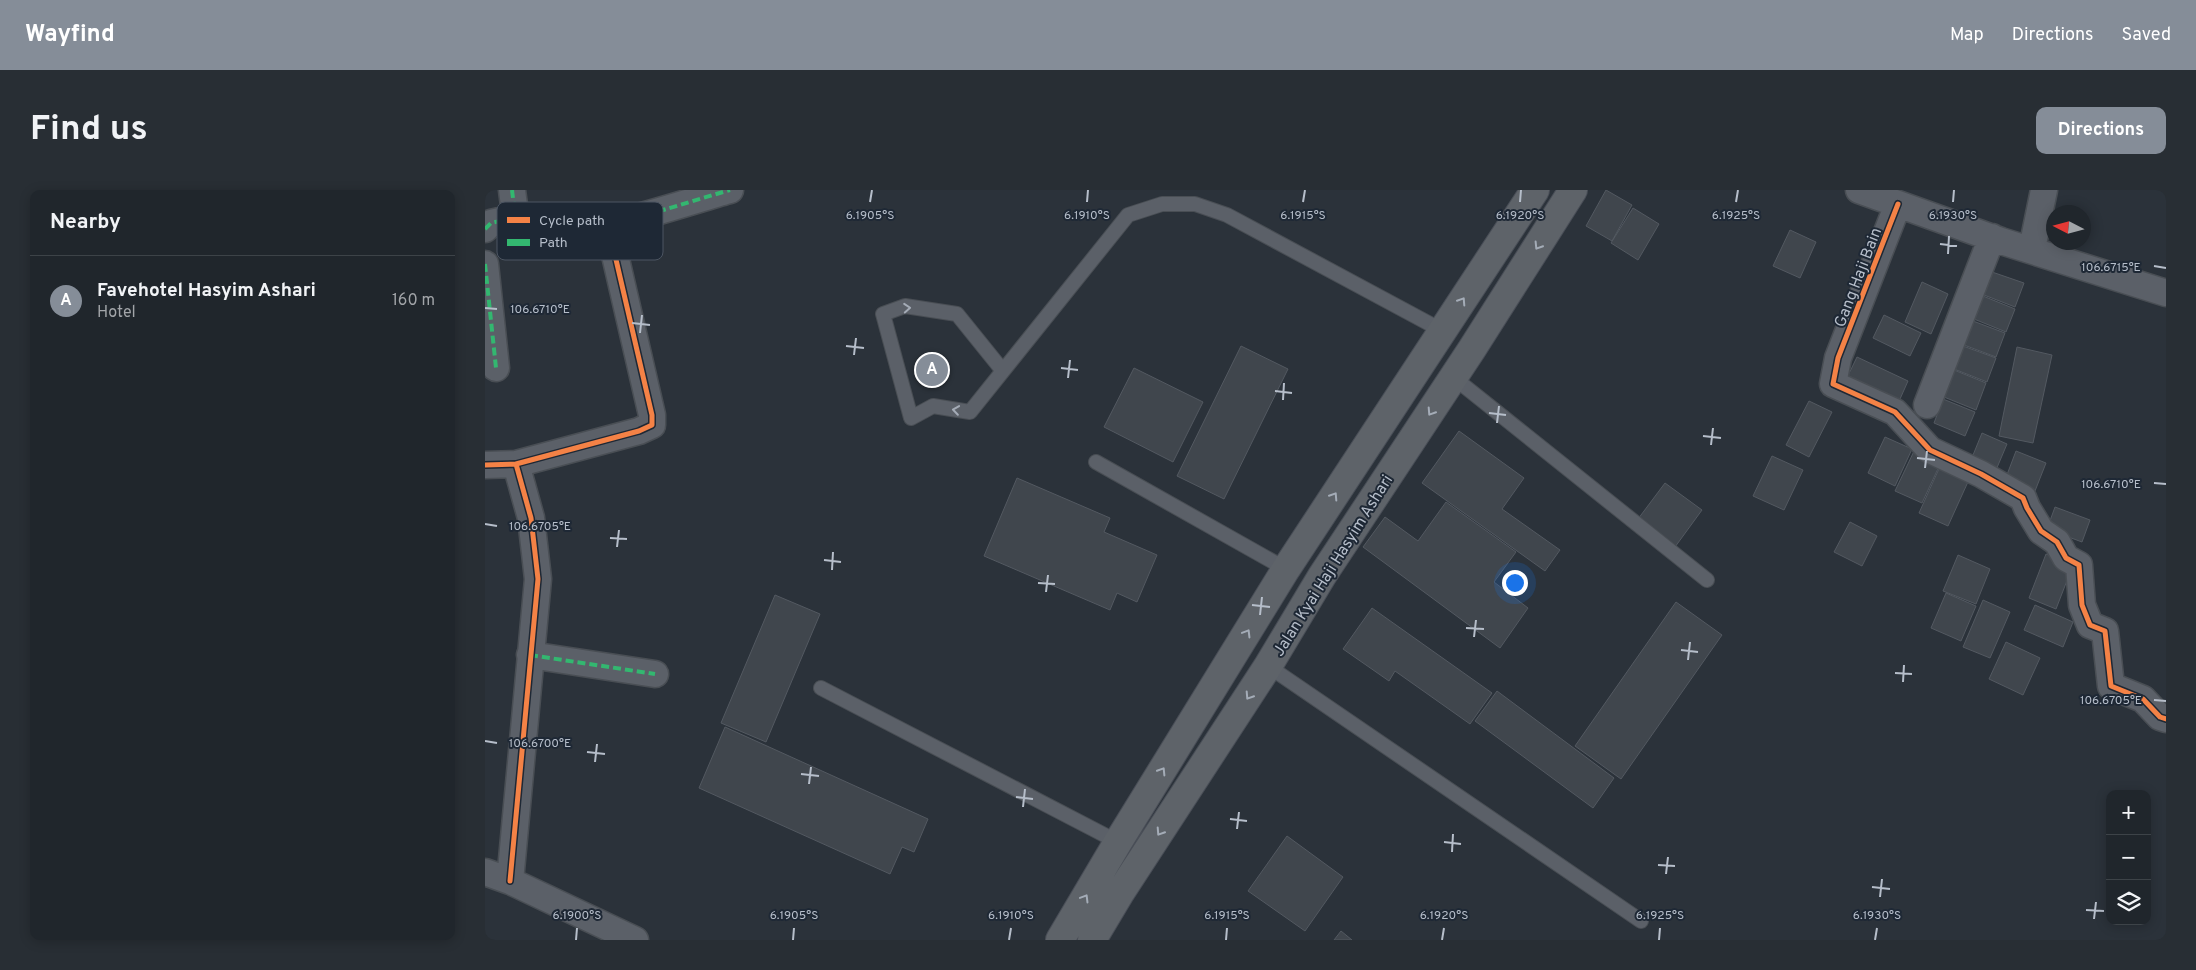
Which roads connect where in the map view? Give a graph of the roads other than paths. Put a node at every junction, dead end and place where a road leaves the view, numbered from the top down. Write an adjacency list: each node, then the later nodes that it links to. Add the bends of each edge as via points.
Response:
1 (730, 190): 7 (street)
2 (1535, 190): 15 (main road, one-way to 2)
3 (1573, 190): 18 (main road, Jalan Kyai Haji Hasyim Ashari, one-way to 18)
4 (1859, 190): 6 (street)
5 (2044, 190): 11 (street)
6 (1898, 204): 10 (street); 29 (street, Gang Haji Bain, via 1838,358 1833,384 1895,412 1930,450 2023,498 2041,531 2057,542 2066,558 2079,565 2082,605 2090,625 2105,631 2111,686 2143,699)
7 (663, 209)
8 (497, 222): 9 (street)
9 (485, 229)
10 (1992, 237): 11 (street); 19 (street)
11 (2032, 249): 14 (street)
12 (616, 260): 21 (street, via 652,425)
13 (485, 264): 16 (street)
14 (2166, 293)
15 (1443, 331): 17 (lane, via 1227,215 1195,204 1161,204 1128,216); 23 (main road, one-way to 15)
16 (496, 368)
17 (1003, 371): 17 (lane, one-way to 17, via 970,412 933,406 911,418 883,314 905,306 957,314)
18 (1453, 378): 24 (lane); 26 (main road, Jalan Kyai Haji Hasyim Ashari, one-way to 26, via 1322,576)
19 (1927, 405)
20 (1095, 462): 23 (lane)
21 (516, 464): 22 (street); 25 (street, via 531,518 537,562)
22 (485, 466)
23 (1286, 569): 30 (main road, one-way to 23)
24 (1707, 580)
25 (530, 654): 27 (street); 32 (street)
26 (1269, 666): 33 (lane); 36 (main road, Jalan Kyai Haji Hasyim Ashari, one-way to 36)
27 (655, 674)
28 (821, 688): 30 (lane)
29 (2166, 719)
30 (1118, 842): 35 (main road, one-way to 30)
31 (485, 872): 32 (street)
32 (511, 881): 34 (street)
33 (1641, 921)
34 (635, 940)
35 (1060, 940)
36 (1092, 940)

